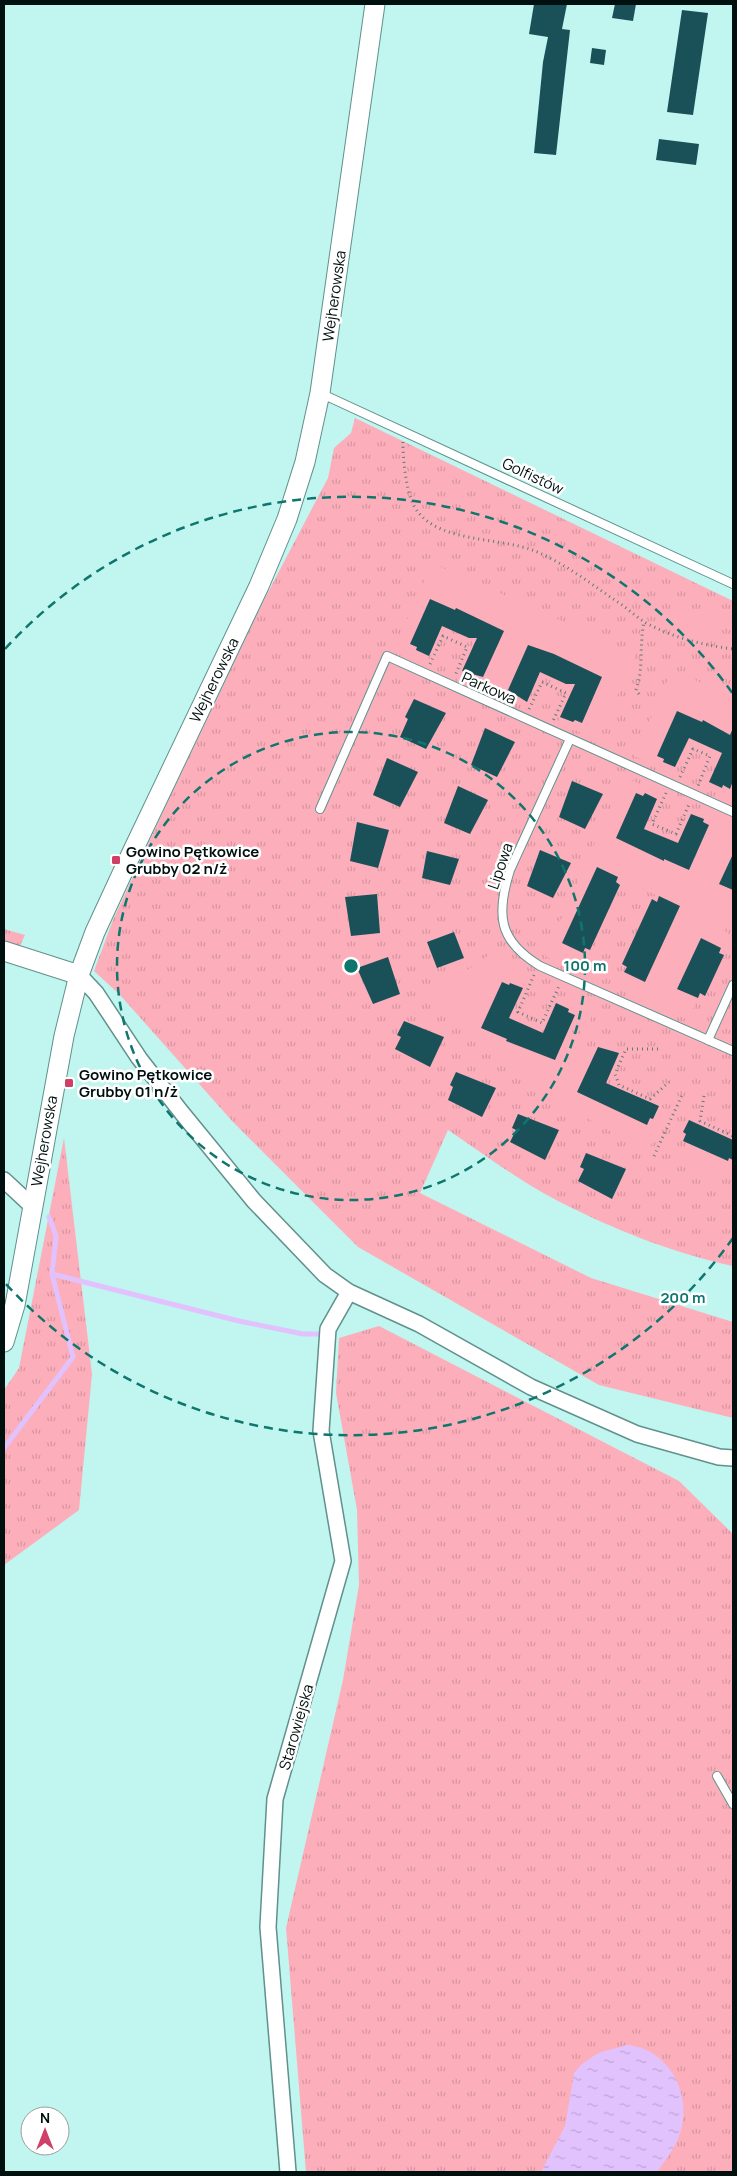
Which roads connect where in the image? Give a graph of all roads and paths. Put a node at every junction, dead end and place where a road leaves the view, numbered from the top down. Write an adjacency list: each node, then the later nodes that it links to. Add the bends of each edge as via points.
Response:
1 (375, 4): 2 (street, Wejherowska)
2 (320, 393): 3 (lane, Golfistów); 19 (street, Wejherowska, via 305,462 287,519 260,586 114,892)
3 (404, 432): 4 (lane, Golfistów); 5 (path, via 404,459 411,498 427,521 454,533 536,552 591,584)
4 (733, 584)
5 (644, 622): 6 (path, via 690,641); 9 (path, via 639,659 641,676 636,690)
6 (733, 650)
7 (426, 674): 8 (lane, Parkowa); 8 (path, via 443,636 467,647); 15 (lane, Parkowa, via 387,656)
8 (451, 685): 10 (lane, Parkowa)
9 (639, 694)
10 (525, 719): 11 (lane, Parkowa); 11 (path, via 542,682 566,693)
11 (549, 730): 12 (lane, Parkowa)
12 (570, 739): 13 (lane, Parkowa); 18 (lane, Lipowa, via 503,892 501,914 505,932 515,947)
13 (673, 785): 14 (lane, Parkowa); 14 (path, via 693,749 710,756); 14 (path, via 652,824 676,834)
14 (694, 794): 16 (lane, Parkowa)
15 (320, 809)
16 (733, 812)
17 (4, 951): 19 (street)
18 (539, 965): 20 (lane, Lipowa); 20 (path, via 518,1012 542,1023)
19 (79, 975): 31 (street, Wejherowska, via 64,1036); 32 (street, via 96,993 139,1058 254,1201 325,1275)
20 (563, 976): 22 (lane, Lipowa)
21 (733, 985): 22 (lane)
22 (708, 1040): 24 (lane, Lipowa)
23 (658, 1049): 25 (path, via 626,1049 615,1074 619,1085 650,1099)
24 (733, 1051)
25 (669, 1082)
26 (683, 1093): 29 (path)
27 (704, 1096): 28 (path, via 700,1121)
28 (733, 1136)
29 (654, 1156)
30 (4, 1180): 31 (street)
31 (33, 1207): 33 (street, Wejherowska, via 15,1305)
32 (349, 1292): 34 (street, via 419,1324 531,1388 637,1434); 37 (street, Starowiejska, via 328,1329 321,1430 343,1561 275,1799 268,1927)
33 (4, 1342)
34 (733, 1458)
35 (717, 1776): 36 (lane)
36 (733, 1804)
37 (288, 2172)

